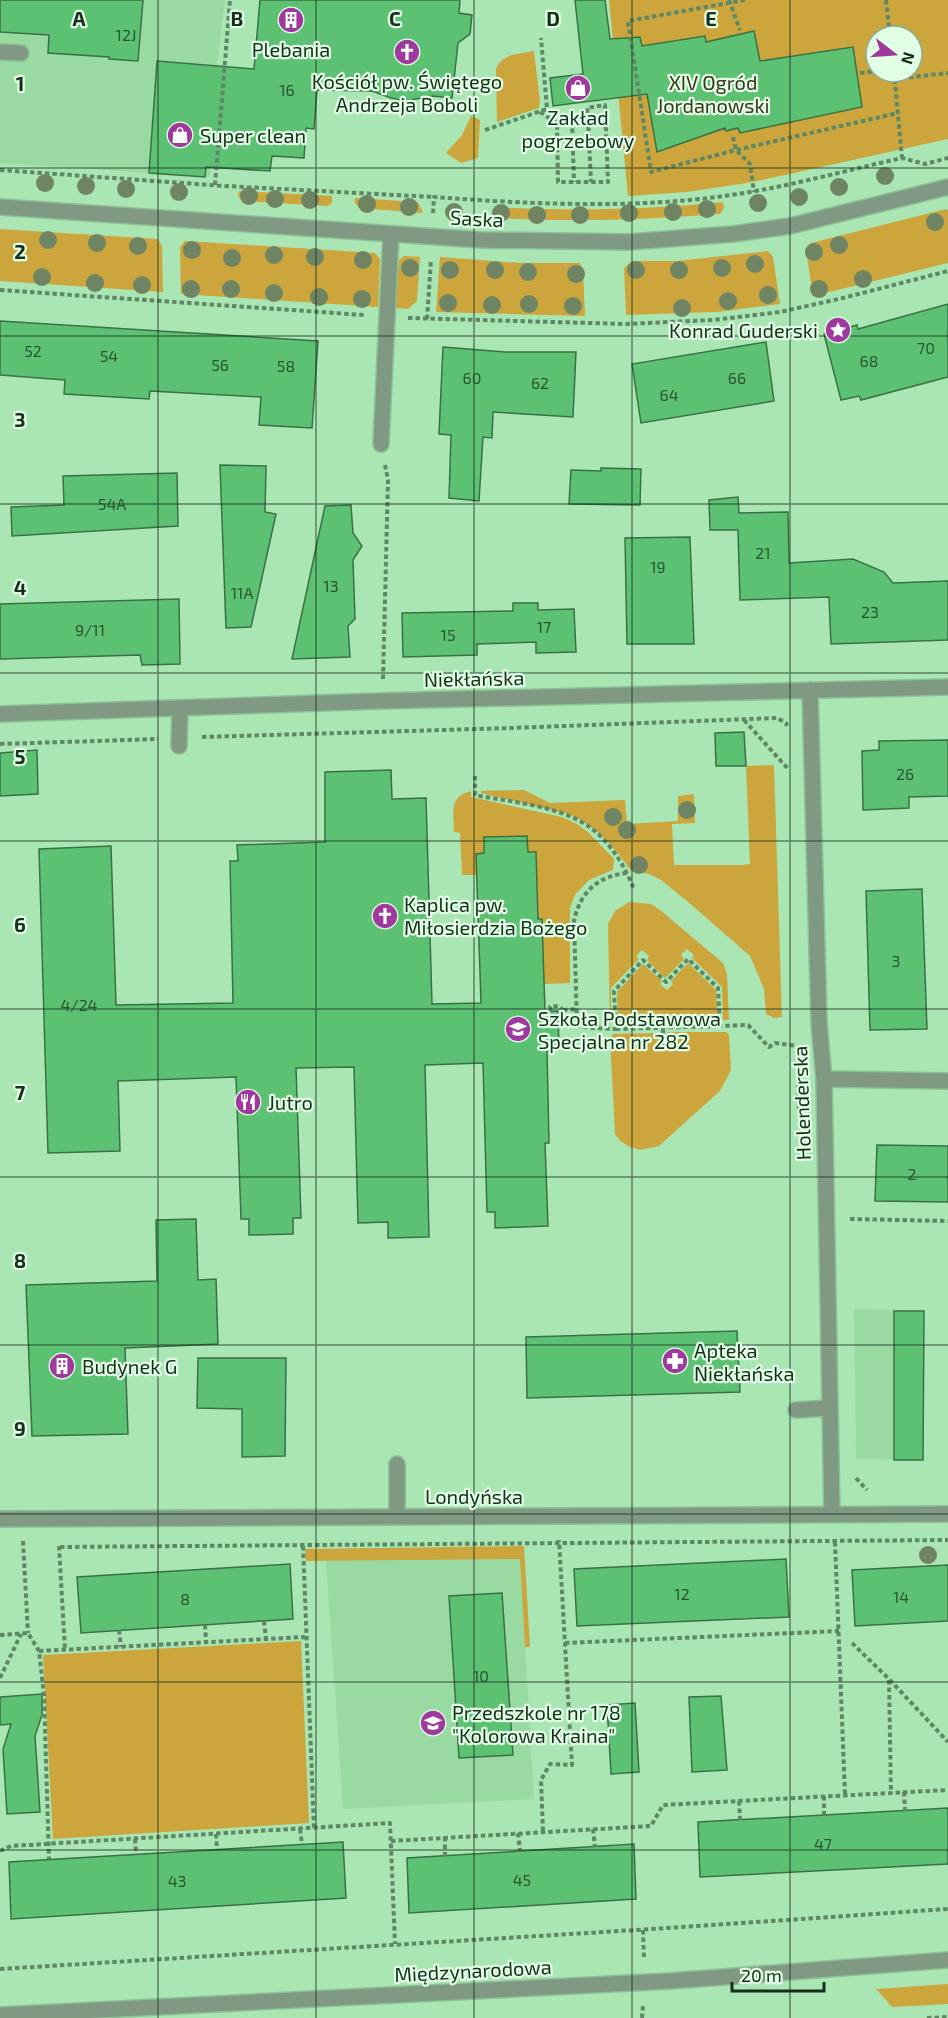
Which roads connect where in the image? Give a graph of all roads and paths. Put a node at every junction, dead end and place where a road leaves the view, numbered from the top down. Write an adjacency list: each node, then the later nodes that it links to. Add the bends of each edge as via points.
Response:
1 (230, 0): 28 (path)
2 (745, 0): 4 (path)
3 (886, 0): 5 (path)
4 (729, 1): 6 (path); 22 (path, via 628,21 651,172)
5 (889, 24)
6 (740, 30)
7 (541, 38): 15 (path, via 547,109)
8 (0, 52): 9 (street)
9 (21, 53)
10 (864, 72): 11 (path)
11 (860, 73)
12 (948, 74): 13 (path)
13 (924, 76)
14 (895, 84): 16 (path)
15 (540, 111): 19 (path); 20 (path)
16 (898, 113): 22 (path); 23 (path)
17 (588, 120): 18 (path); 27 (path); 27 (path, via 587,108 605,105 608,182)
18 (572, 121): 19 (path); 26 (path)
19 (557, 123): 26 (path, via 558,182)
20 (485, 130)
21 (733, 137): 22 (path)
22 (736, 150): 30 (path, via 750,164)
23 (902, 158): 24 (path, via 924,164); 30 (path)
24 (948, 158)
25 (0, 170): 28 (path)
26 (574, 182): 27 (path)
27 (591, 182)
28 (214, 185): 31 (path)
29 (948, 187): 34 (street, Saska, via 790,226 733,234 629,242)
30 (754, 192): 31 (path, via 692,200 538,204)
31 (434, 197): 34 (path)
32 (0, 207): 33 (street, Saska)
33 (391, 234): 34 (street, Saska); 37 (street)
34 (432, 236): 38 (path)
35 (948, 271): 38 (path, via 780,312 736,318 626,324)
36 (0, 290): 37 (path)
37 (387, 316): 38 (path); 39 (street)
38 (427, 319)
39 (381, 444): 42 (path, via 388,480)
40 (948, 687): 41 (street, Niekłańska)
41 (810, 690): 42 (street, Niekłańska); 61 (street, Holenderska)
42 (382, 701): 43 (street, Niekłańska)
43 (180, 708): 44 (street, Niekłańska); 47 (street)
44 (0, 714)
45 (743, 719): 46 (path, via 777,718 786,723); 47 (path); 49 (path, via 789,770)
46 (788, 732)
47 (179, 742): 48 (path)
48 (0, 744)
49 (789, 761)
50 (475, 776): 51 (path, via 475,795 570,816 592,829)
51 (627, 873): 52 (path); 53 (path, via 613,874 590,888 577,909)
52 (634, 889)
53 (577, 1009): 54 (path); 58 (path, via 577,1024)
54 (563, 1010): 55 (path, via 558,1006 550,1007); 56 (path)
55 (551, 1011)
56 (558, 1016)
57 (720, 1026): 58 (path, via 718,988 688,960 666,982 642,960 614,991); 59 (path); 63 (path, via 748,1025 769,1047 775,1043 797,1044)
58 (616, 1029): 59 (path)
59 (663, 1029): 60 (path)
60 (664, 1047)
61 (824, 1079): 62 (street); 66 (street, Holenderska)
62 (948, 1081)
63 (799, 1116)
64 (877, 1220): 65 (path)
65 (948, 1221)
66 (830, 1408): 67 (street); 72 (street, Holenderska)
67 (796, 1410)
68 (397, 1464): 74 (street)
69 (854, 1476): 70 (path, via 866,1490)
70 (875, 1493)
71 (948, 1514): 72 (street, Londyńska)
72 (832, 1515): 73 (street, Londyńska)
73 (558, 1516): 74 (street, Londyńska); 80 (path)
74 (398, 1517): 75 (street, Londyńska)
75 (303, 1518): 78 (street, Londyńska); 82 (path)
76 (0, 1519): 77 (street, Londyńska)
77 (22, 1519): 78 (street, Londyńska); 89 (path)
78 (57, 1519): 83 (path)
79 (948, 1540): 81 (path)
80 (559, 1542): 81 (path); 82 (path); 94 (path)
81 (835, 1542): 87 (path)
82 (303, 1546): 83 (path); 91 (path)
83 (60, 1547): 97 (path)
84 (264, 1621): 92 (path)
85 (205, 1625): 93 (path)
86 (119, 1630): 96 (path)
87 (839, 1631): 94 (path); 105 (path)
88 (21, 1634): 89 (path); 90 (path); 99 (path)
89 (28, 1634): 98 (path)
90 (0, 1635)
91 (305, 1637): 92 (path); 112 (path)
92 (266, 1639): 93 (path)
93 (206, 1642): 96 (path)
94 (565, 1643): 114 (path, via 572,1764 550,1764 541,1780)
95 (852, 1643): 100 (path)
96 (121, 1647): 97 (path)
97 (65, 1650): 98 (path)
98 (39, 1652): 120 (path)
99 (0, 1678)
100 (889, 1679): 101 (path); 104 (path)
101 (948, 1742)
102 (948, 1790): 103 (path)
103 (904, 1792): 104 (path); 108 (path)
104 (891, 1793): 105 (path)
105 (844, 1795): 106 (path)
106 (824, 1796): 107 (path); 109 (path)
107 (739, 1801): 110 (path); 113 (path, via 663,1805 651,1826)
108 (905, 1811)
109 (824, 1815)
110 (740, 1820)
111 (300, 1828): 112 (path); 116 (path); 121 (path)
112 (314, 1828): 119 (path, via 390,1823)
113 (593, 1829): 114 (path); 122 (path)
114 (543, 1831): 115 (path)
115 (518, 1833): 117 (path); 125 (path)
116 (216, 1834): 118 (path); 123 (path)
117 (445, 1837): 119 (path); 127 (path)
118 (135, 1839): 120 (path); 126 (path)
119 (391, 1841): 131 (path)
120 (48, 1844): 124 (path, via 10,1846); 128 (path)
121 (302, 1844)
122 (595, 1847)
123 (217, 1849)
124 (0, 1851)
125 (520, 1851)
126 (136, 1854)
127 (445, 1856)
128 (49, 1859)
129 (948, 1909): 130 (path)
130 (643, 1930): 131 (path); 132 (path)
131 (395, 1944): 134 (path)
132 (644, 1960)
133 (948, 1960): 136 (street, Międzynarodowa, via 670,1981)
134 (0, 1969)
135 (643, 2004): 138 (path)
136 (0, 2015)
137 (948, 2017): 139 (path)
138 (642, 2018)
139 (927, 2018)

